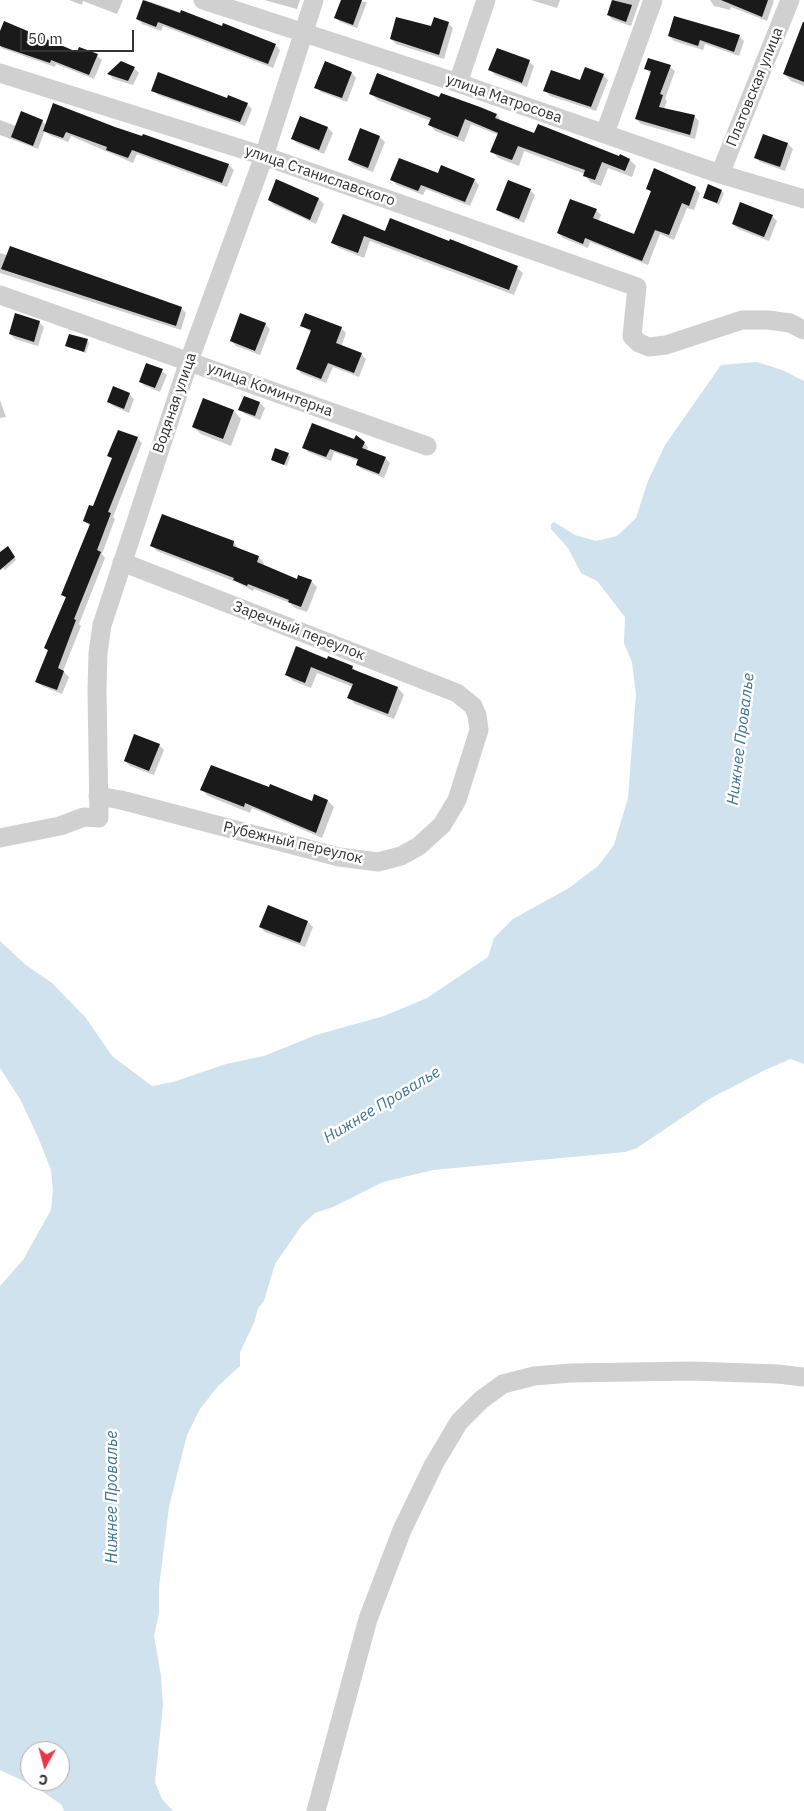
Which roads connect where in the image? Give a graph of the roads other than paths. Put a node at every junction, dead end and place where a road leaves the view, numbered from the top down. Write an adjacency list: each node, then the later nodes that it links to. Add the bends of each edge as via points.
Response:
1 (203, 0): 6 (street, улица Матросова)
2 (314, 0): 6 (street, Водяная улица)
3 (486, 0): 8 (street)
4 (653, 0): 9 (street)
5 (790, 0): 11 (street, Платовская улица)
6 (304, 33): 8 (street, улица Матросова); 10 (street, Водяная улица)
7 (0, 73): 10 (street, улица Станиславского)
8 (458, 83): 9 (street, улица Матросова)
9 (605, 133): 11 (street, улица Матросова)
10 (264, 156): 14 (street, улица Станиславского, via 637,286 632,336 649,347 666,345 742,320 790,323); 15 (street, Водяная улица)
11 (720, 174): 12 (street, улица Матросова)
12 (804, 199)
13 (0, 295): 15 (street, улица Коминтерна)
14 (804, 330)
15 (189, 361): 16 (street, улица Коминтерна); 17 (street, Водяная улица)
16 (426, 446)
17 (122, 562): 18 (street, Заречный переулок, via 457,693); 19 (street, Водяная улица, via 102,625 98,653)
18 (473, 706): 19 (street, Рубежный переулок, via 479,730 458,800 442,825 419,846 401,856 378,862 339,857)
19 (98, 796): 20 (street, Водяная улица, via 99,818 84,817 60,826)
20 (0, 838)
21 (804, 1377): 22 (street, via 691,1371 571,1373 534,1376 503,1384 482,1400 459,1422 434,1464 402,1530 368,1619)
22 (316, 1811)

